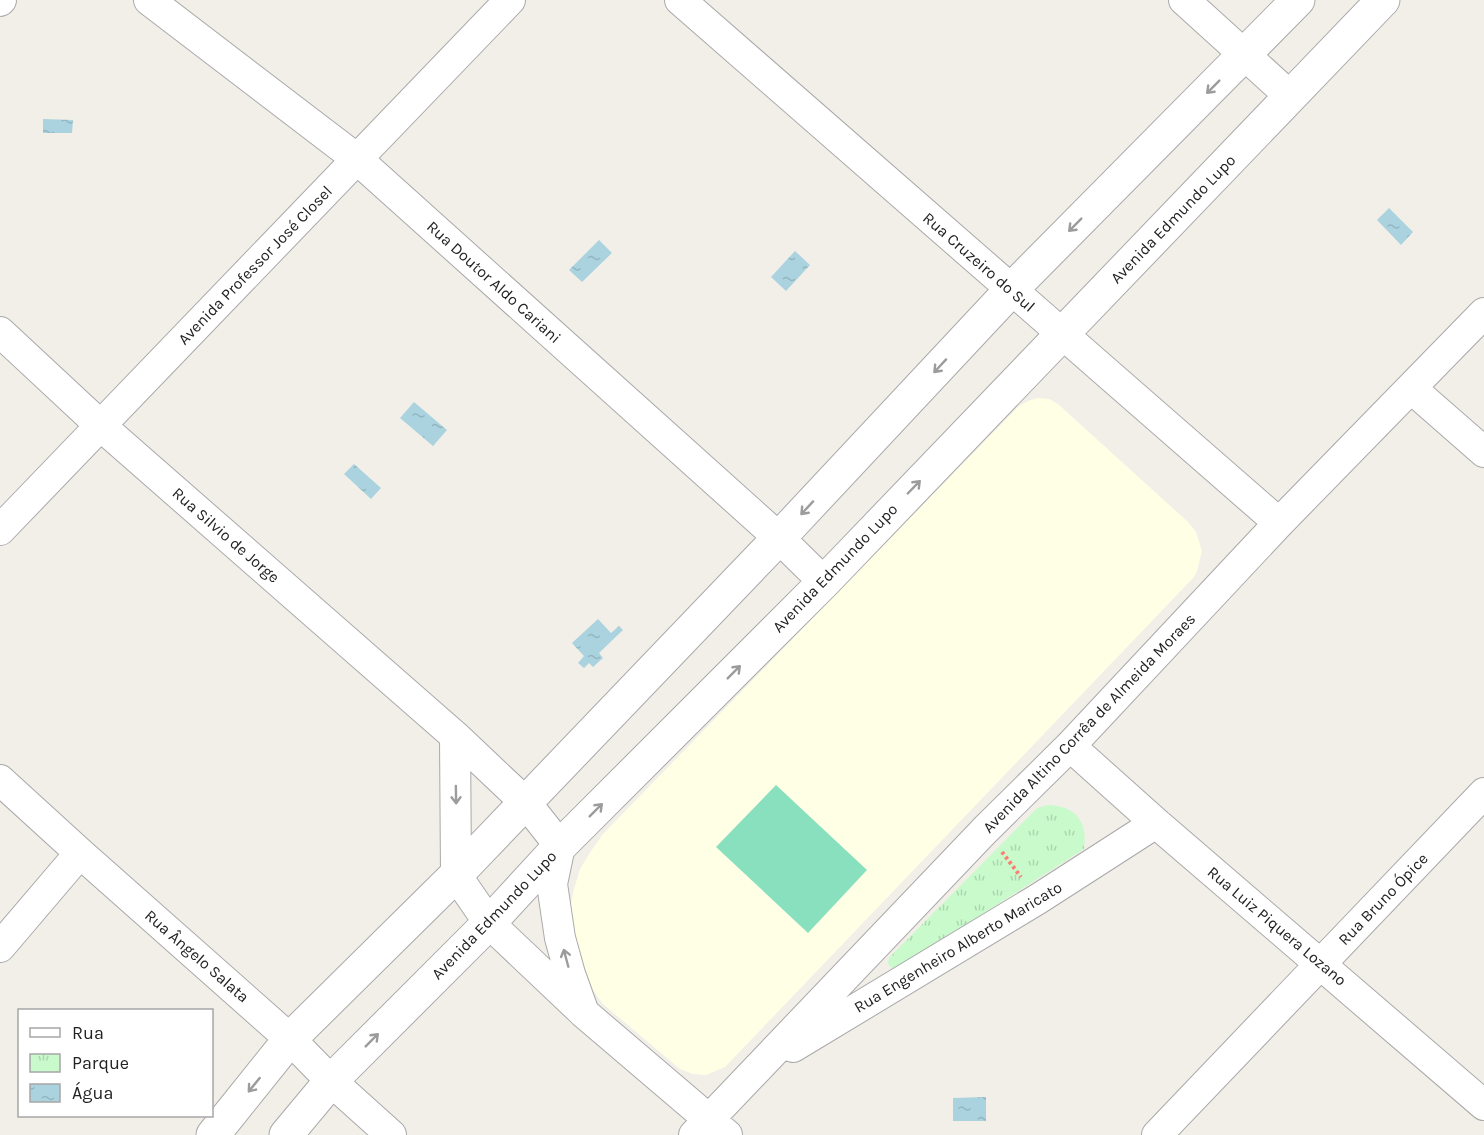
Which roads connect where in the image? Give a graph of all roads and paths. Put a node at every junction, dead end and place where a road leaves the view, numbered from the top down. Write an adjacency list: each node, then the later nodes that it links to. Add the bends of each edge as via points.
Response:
1 (149, 0): 9 (street, Rua Doutor Aldo Cariani)
2 (510, 0): 9 (street, Avenida Professor José Closel)
3 (680, 0): 10 (street, Rua Cruzeiro do Sul)
4 (1184, 0): 7 (street)
5 (1298, 0): 7 (street)
6 (1383, 0): 8 (street, Avenida Edmundo Lupo)
7 (1245, 54): 8 (street); 10 (street, one-way to 10)
8 (1291, 97): 13 (street, Avenida Edmundo Lupo)
9 (357, 159): 15 (street, Avenida Professor José Closel); 19 (street, Rua Doutor Aldo Cariani)
10 (1011, 290): 13 (street, Rua Cruzeiro do Sul); 19 (street, one-way to 19)
11 (1484, 313): 14 (street, Avenida Altino Corrêa de Almeida Moraes)
12 (0, 332): 15 (street, Rua Silvio de Jorge)
13 (1061, 334): 17 (street, Rua Cruzeiro do Sul); 20 (street, Avenida Edmundo Lupo, one-way to 13)
14 (1412, 389): 16 (street); 17 (street, Avenida Altino Corrêa de Almeida Moraes)
15 (101, 426): 18 (street, Avenida Professor José Closel); 21 (street, Rua Silvio de Jorge)
16 (1484, 452)
17 (1279, 523): 22 (street, Avenida Altino Corrêa de Almeida Moraes)
18 (0, 530)
19 (779, 538): 20 (street, Rua Doutor Aldo Cariani); 25 (street)
20 (824, 582): 28 (street, Avenida Edmundo Lupo, one-way to 20)
21 (455, 736): 25 (street, Rua Silvio de Jorge); 30 (street, one-way to 30)
22 (1070, 746): 26 (street, Rua Luiz Piquera Lozano); 27 (street, Avenida Altino Corrêa de Almeida Moraes)
23 (0, 780): 29 (street, Rua Ângelo Salata)
24 (1484, 793): 34 (street, Rua Bruno Ópice)
25 (526, 802): 28 (street, Rua Silvio de Jorge); 30 (street)
26 (1156, 823): 31 (street, Rua Engenheiro Alberto Maricato); 34 (street, Rua Luiz Piquera Lozano)
27 (986, 830): 31 (path); 37 (street, Avenida Altino Corrêa de Almeida Moraes)
28 (560, 846): 32 (street, Avenida Edmundo Lupo); 35 (street, one-way to 28, via 560,938 552,884)
29 (80, 853): 33 (street); 36 (street, Rua Ângelo Salata)
30 (456, 875): 32 (street); 36 (street)
31 (1038, 899): 37 (street, Rua Engenheiro Alberto Maricato)
32 (489, 923): 35 (street); 38 (street, Avenida Edmundo Lupo, one-way to 32)
33 (0, 947)
34 (1321, 964): 39 (street, Rua Luiz Piquera Lozano); 44 (street, Rua Bruno Ópice)
35 (584, 1013): 40 (street)
36 (290, 1039): 38 (street, Rua Ângelo Salata); 41 (street, one-way to 41)
37 (759, 1068): 40 (street, Avenida Altino Corrêa de Almeida Moraes)
38 (331, 1081): 42 (street, Avenida Edmundo Lupo); 43 (street, Rua Ângelo Salata)
39 (1484, 1105)
40 (710, 1130)
41 (213, 1135)
42 (286, 1135)
43 (391, 1135)
44 (1157, 1135)

